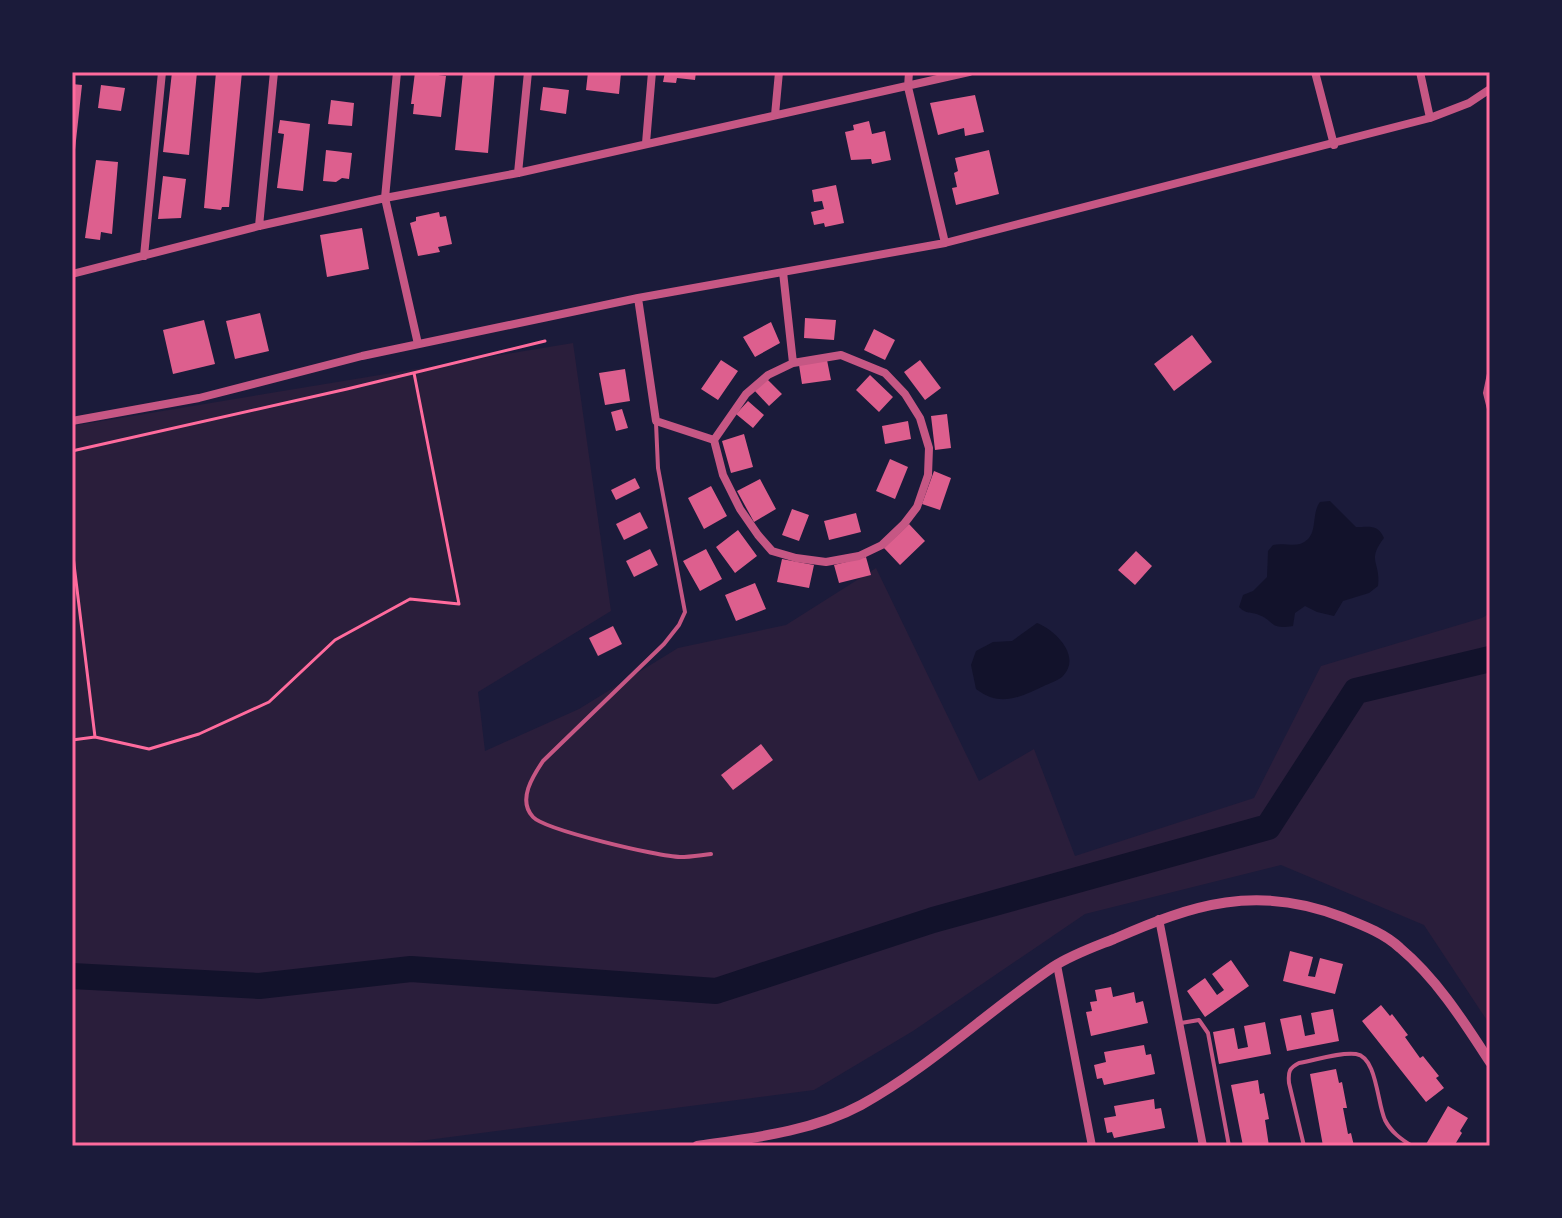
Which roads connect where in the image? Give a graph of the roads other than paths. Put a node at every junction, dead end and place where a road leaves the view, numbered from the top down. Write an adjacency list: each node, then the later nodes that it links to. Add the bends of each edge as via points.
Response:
1 (162, 72): 21 (street)
2 (274, 72): 19 (street)
3 (397, 72): 18 (street)
4 (528, 72): 17 (street)
5 (652, 72): 15 (street)
6 (779, 72): 13 (street)
7 (909, 72): 11 (street)
8 (969, 72): 11 (street)
9 (1315, 72): 16 (street)
10 (1420, 72): 14 (street)
11 (908, 87): 13 (street); 20 (street)
12 (1490, 89): 14 (street)
13 (775, 115): 15 (street)
14 (1430, 118): 16 (street)
15 (646, 143): 17 (street)
16 (1334, 145): 20 (street)
17 (518, 173): 18 (street)
18 (385, 198): 19 (street); 25 (street)
19 (259, 226): 21 (street)
20 (945, 243): 22 (street)
21 (144, 256): 23 (street)
22 (783, 272): 24 (street); 26 (street)
23 (72, 274)
24 (638, 298): 25 (street); 31 (street)
25 (418, 344): 30 (street, via 199,398)
26 (793, 363): 32 (street, via 746,394); 32 (street, via 841,355 885,373 905,394 929,448 928,475 917,507 904,524 882,545 859,556 826,562 772,551 734,498)
27 (1490, 369): 28 (lane)
28 (1487, 392): 29 (lane)
29 (1490, 413)
30 (72, 421)
31 (656, 421): 32 (street); 33 (lane, via 658,468 685,612 664,644 543,761 526,800 531,816 546,827 678,857)
32 (714, 440)
33 (711, 854)
34 (1159, 919): 35 (street); 36 (street); 37 (street, via 1258,898 1289,901 1366,926 1399,946 1435,982)
35 (1057, 965): 38 (street, via 907,1077 858,1106 814,1124); 39 (street)
36 (1179, 1023): 40 (street); 41 (lane, via 1199,1020 1208,1033)
37 (1490, 1062)
38 (697, 1146)
39 (1092, 1146)
40 (1203, 1146)
41 (1229, 1146)
42 (1304, 1146): 43 (lane, via 1288,1073 1299,1063 1355,1054 1371,1065 1389,1126)
43 (1412, 1146)

